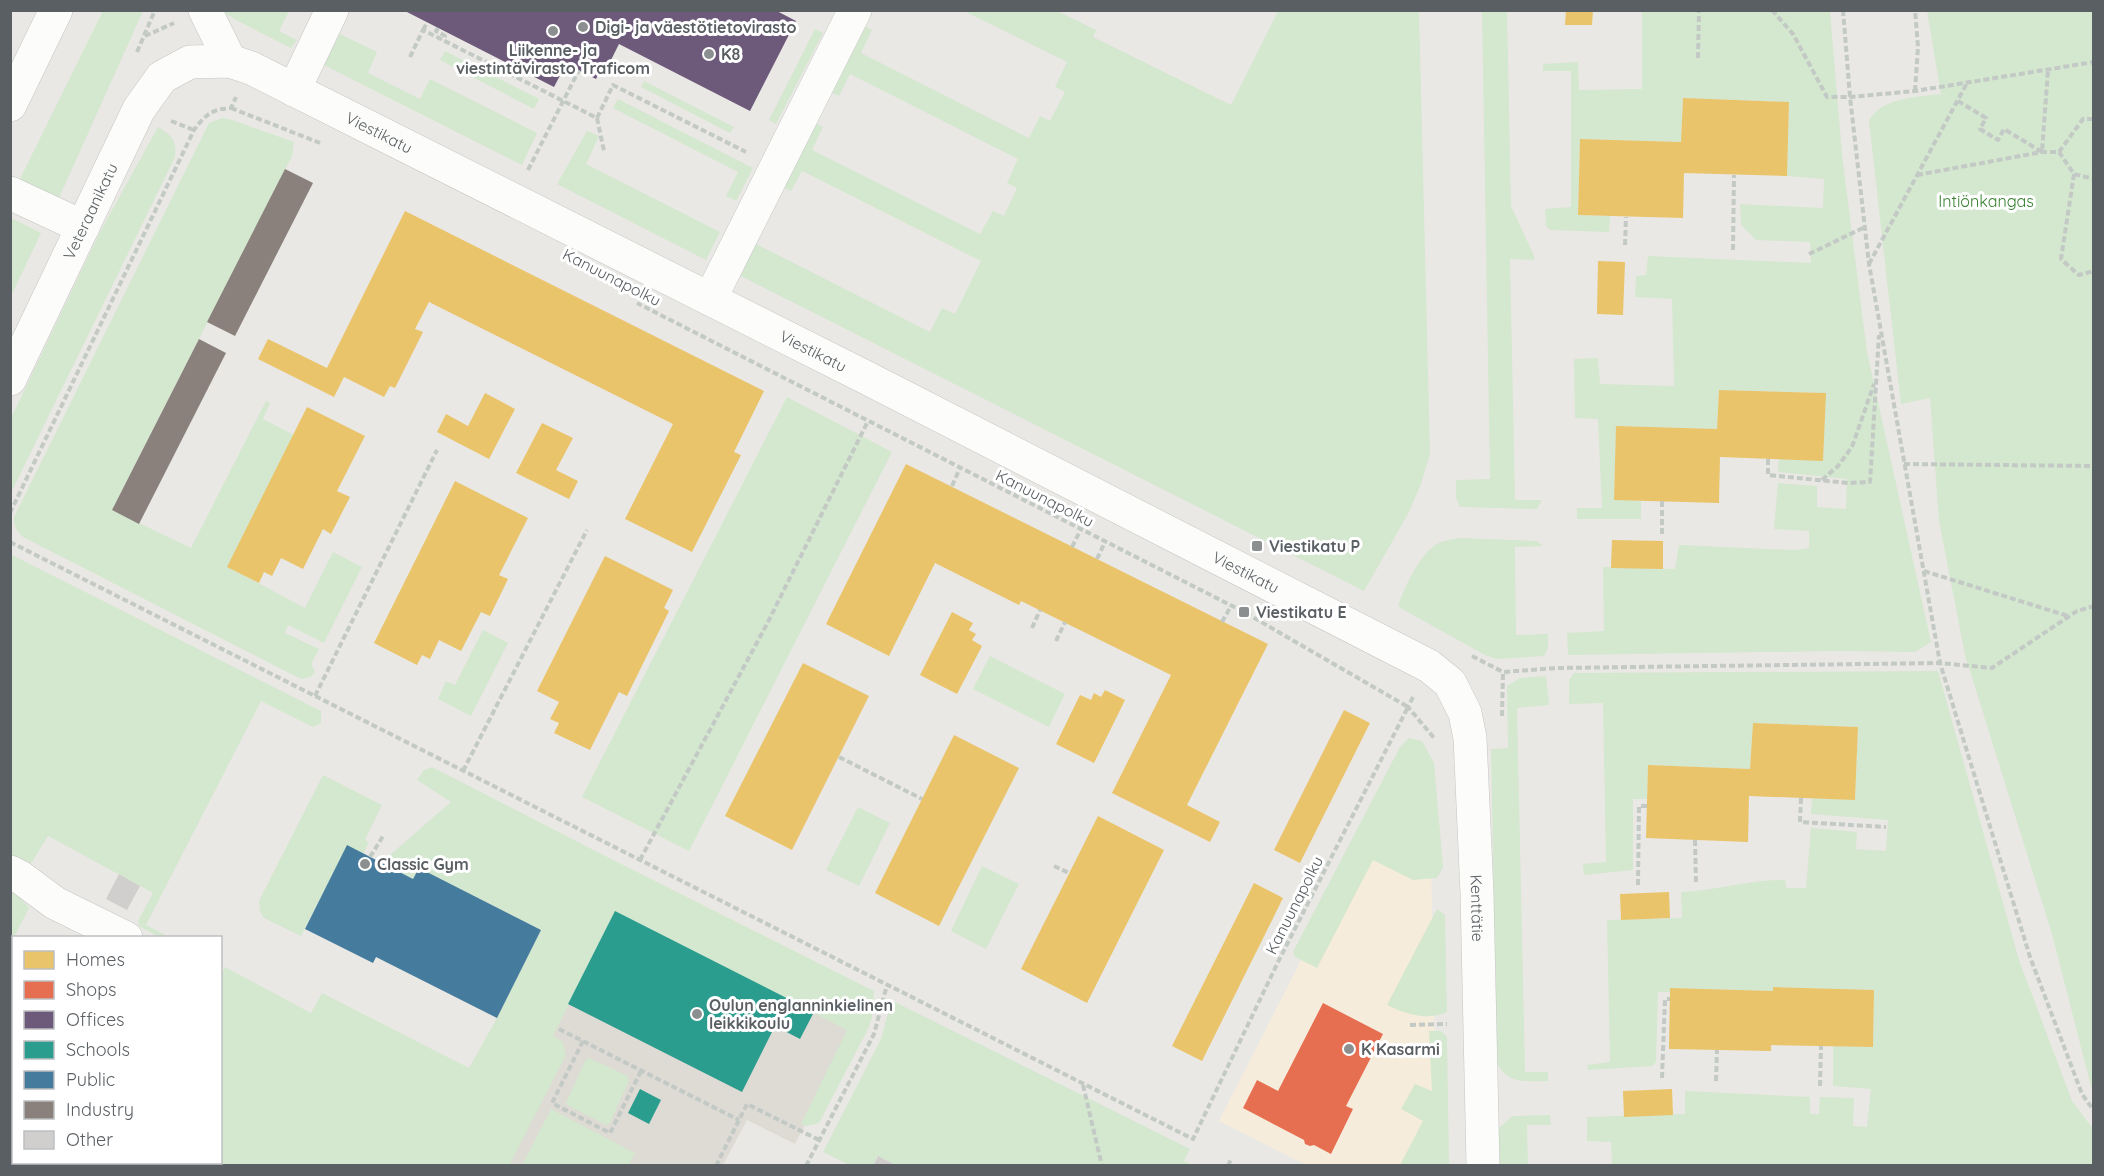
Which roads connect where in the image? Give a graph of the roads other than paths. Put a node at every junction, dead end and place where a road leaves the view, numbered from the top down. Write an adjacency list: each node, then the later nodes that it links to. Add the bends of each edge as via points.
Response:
1 (56, 10): 8 (street)
2 (205, 10): 6 (street)
3 (332, 10): 7 (street)
4 (855, 10): 11 (street)
5 (190, 62): 6 (street, Viestikatu); 10 (street, Veteraanikatu, via 162,76 139,109)
6 (240, 65): 7 (street, Viestikatu)
7 (294, 90): 11 (street, Viestikatu)
8 (10, 105)
9 (10, 193): 10 (street)
10 (83, 226): 12 (street, Veteraanikatu)
11 (710, 299): 13 (street, Viestikatu)
12 (10, 379)
13 (1429, 666): 16 (street, Kenttätie, via 1450,683 1465,713 1470,738)
14 (15, 874): 15 (street, via 55,903)
15 (122, 936)
16 (1483, 1166)

